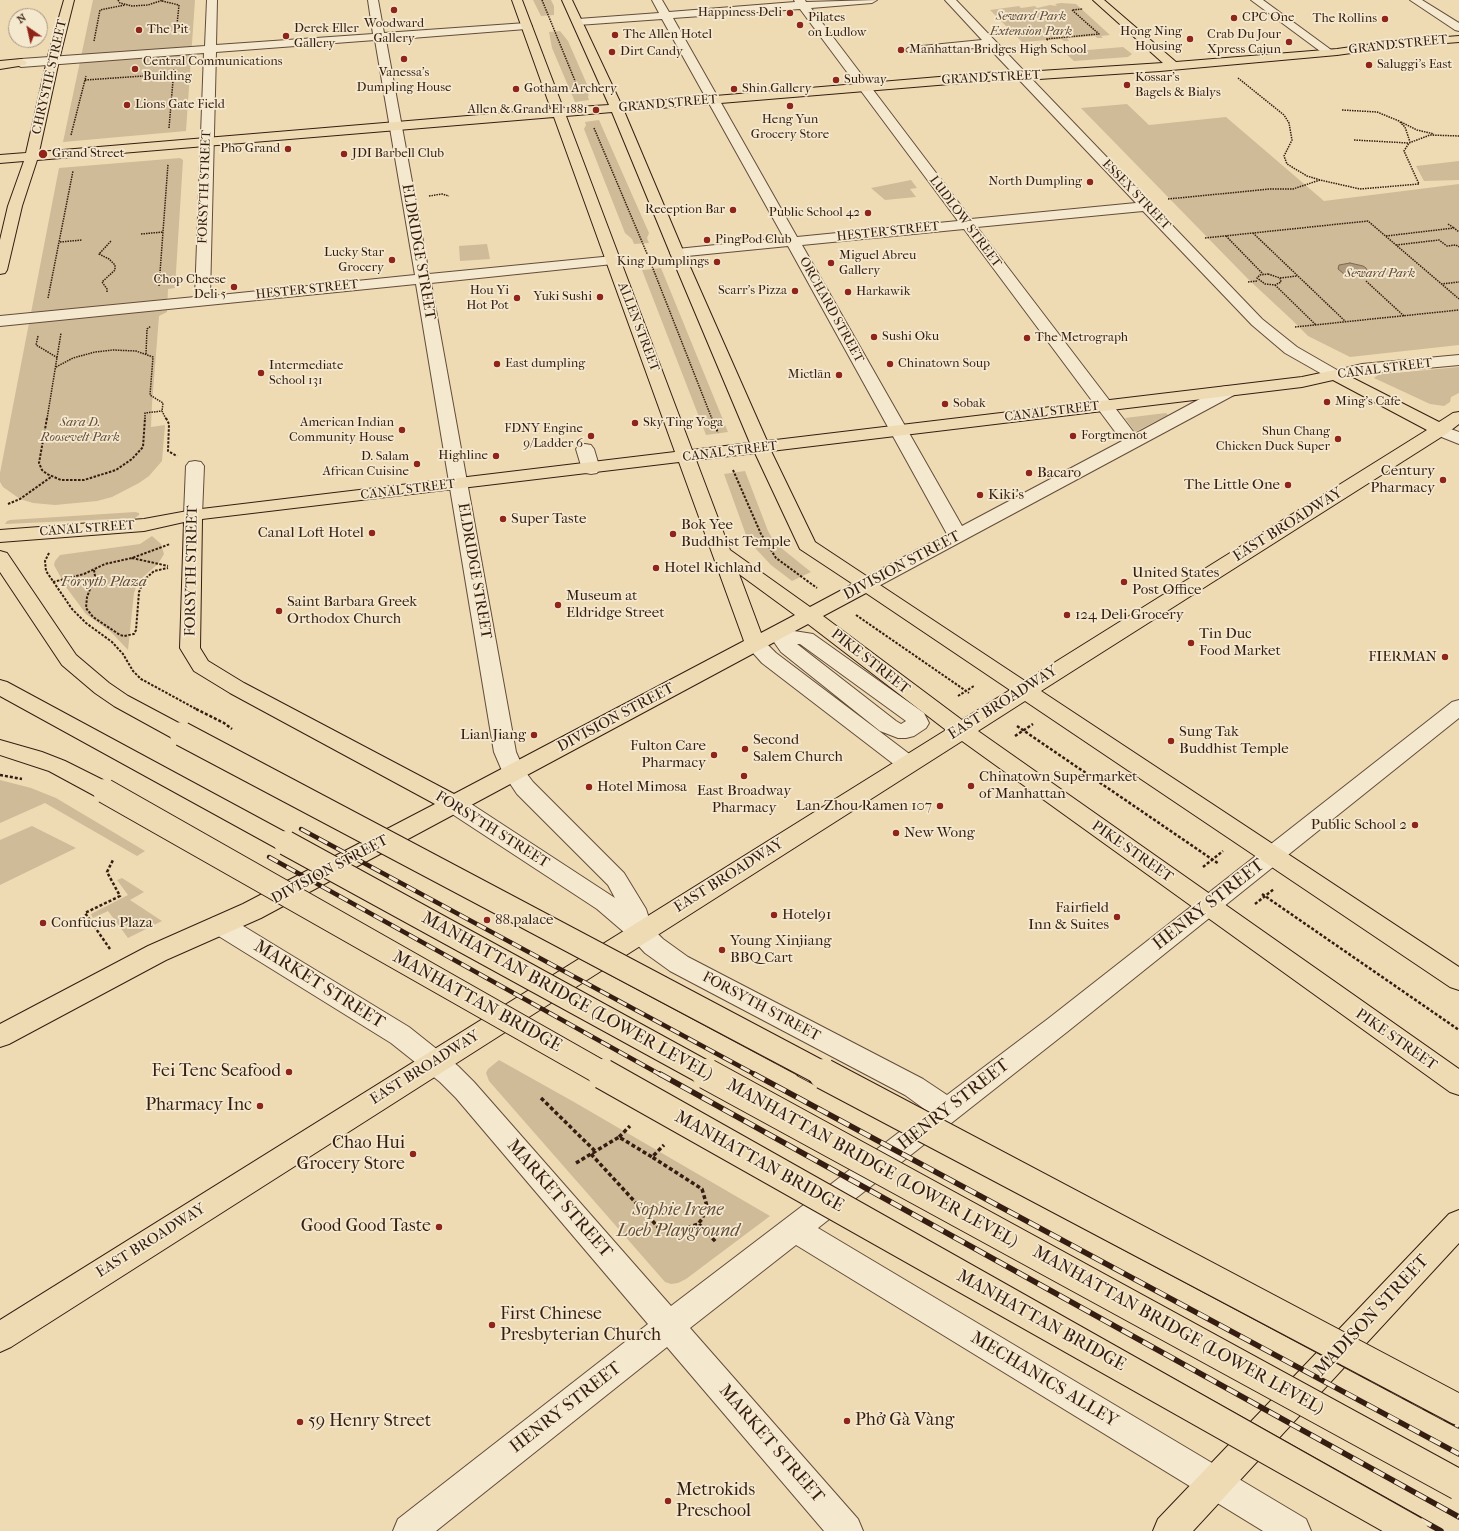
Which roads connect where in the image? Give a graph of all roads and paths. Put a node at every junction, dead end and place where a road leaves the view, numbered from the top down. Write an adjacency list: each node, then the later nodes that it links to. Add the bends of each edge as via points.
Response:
1 (68, 0): 36 (main road, CHRYSTIE STREET)
2 (118, 0): 16 (path)
3 (163, 0): 16 (path, via 148,5)
4 (212, 0): 32 (street, FORSYTH STREET)
5 (373, 0): 27 (street, ELDRIDGE STREET)
6 (517, 0): 22 (main road, ALLEN STREET)
7 (542, 0): 19 (path)
8 (567, 0): 21 (main road)
9 (657, 0): 18 (street, ORCHARD STREET)
10 (872, 0): 15 (street)
11 (950, 0): 30 (street, ESSEX STREET)
12 (1098, 0): 39 (main road)
13 (1256, 0): 34 (street)
14 (1415, 0): 26 (street)
15 (801, 3): 18 (street); 44 (street, LUDLOW STREET)
16 (125, 5): 35 (path, via 100,10)
17 (1086, 9): 29 (path, via 1072,10 1099,34 1046,38)
18 (666, 15): 21 (street); 46 (street, ORCHARD STREET)
19 (549, 19): 20 (path); 24 (path)
20 (553, 19)
21 (578, 22): 47 (main road)
22 (526, 26): 27 (street); 49 (main road, ALLEN STREET)
23 (548, 28): 24 (path)
24 (553, 28): 25 (path); 45 (path)
25 (557, 28)
26 (1459, 28)
27 (379, 37): 32 (street); 52 (street, ELDRIDGE STREET)
28 (1459, 39): 34 (main road, GRAND STREET)
29 (1048, 40)
30 (992, 43): 33 (street); 41 (street, ESSEX STREET)
31 (1459, 44): 34 (main road, GRAND STREET)
32 (210, 50): 35 (street); 57 (street, FORSYTH STREET)
33 (912, 50)
34 (1332, 52): 39 (main road, GRAND STREET)
35 (90, 58): 36 (street); 43 (path)
36 (53, 61): 37 (street); 59 (main road, CHRYSTIE STREET)
37 (21, 63): 38 (main road)
38 (0, 64)
39 (1173, 66): 41 (main road, GRAND STREET)
40 (173, 74): 43 (path)
41 (1024, 76): 44 (main road, GRAND STREET); 67 (street, ESSEX STREET)
42 (1235, 76): 63 (path, via 1284,115 1289,123 1292,140 1284,156 1288,164 1306,176)
43 (85, 80): 55 (path)
44 (865, 87): 46 (main road, GRAND STREET); 68 (street, LUDLOW STREET)
45 (581, 96)
46 (713, 100): 47 (main road, GRAND STREET); 81 (street, ORCHARD STREET)
47 (617, 108): 49 (main road, GRAND STREET); 84 (main road)
48 (1342, 110): 50 (path, via 1378,112)
49 (558, 113): 52 (main road, GRAND STREET); 85 (main road, ALLEN STREET)
50 (1399, 121): 53 (path, via 1417,130); 58 (path, via 1405,127)
51 (593, 126): 121 (path, via 648,256)
52 (395, 127): 57 (main road, GRAND STREET); 90 (street, ELDRIDGE STREET)
53 (1437, 135): 54 (path); 58 (path)
54 (1459, 136)
55 (70, 138)
56 (1354, 140): 58 (path)
57 (207, 142): 59 (main road, GRAND STREET); 98 (street, FORSYTH STREET)
58 (1409, 142): 63 (path, via 1404,151 1419,184 1360,189)
59 (31, 157): 60 (main road, GRAND STREET); 86 (main road, CHRYSTIE STREET, via 28,172 14,206)
60 (0, 159)
61 (161, 164): 71 (path, via 168,164)
62 (73, 171): 79 (path)
63 (1320, 180): 66 (path, via 1293,189)
64 (429, 196): 65 (path)
65 (449, 196)
66 (1165, 200)
67 (1147, 206): 68 (street, HESTER STREET); 114 (street, ESSEX STREET, via 1257,322 1291,350)
68 (966, 224): 81 (street, HESTER STREET); 116 (street, LUDLOW STREET)
69 (1448, 224): 70 (path)
70 (1454, 228): 72 (path); 76 (path)
71 (163, 232): 74 (path); 99 (path)
72 (1459, 232)
73 (1252, 233): 75 (path); 76 (path, via 1368,221); 88 (path)
74 (141, 234)
75 (1226, 236): 77 (path); 87 (path)
76 (1386, 236): 82 (path)
77 (1204, 238)
78 (82, 240): 79 (path)
79 (60, 242): 103 (path)
80 (111, 242): 101 (path, via 99,254 113,261 115,270 102,282 107,289)
81 (792, 242): 84 (street, HESTER STREET); 120 (street, ORCHARD STREET)
82 (1396, 245): 83 (path, via 1439,240 1447,246); 95 (path)
83 (1458, 246)
84 (677, 253): 124 (main road)
85 (613, 260): 90 (street, HESTER STREET); 126 (main road, ALLEN STREET)
86 (0, 270)
87 (1264, 274): 89 (path); 91 (path, via 1258,276)
88 (1298, 276): 89 (path); 105 (path)
89 (1280, 278): 96 (path, via 1281,282)
90 (422, 279): 98 (street, HESTER STREET); 131 (street, ELDRIDGE STREET)
91 (1258, 281): 93 (path); 96 (path)
92 (1366, 281): 102 (path)
93 (1248, 282)
94 (1459, 282): 95 (path)
95 (1441, 284): 97 (path)
96 (1275, 285): 106 (path)
97 (1459, 299)
98 (202, 301): 99 (street, HESTER STREET)
99 (157, 306): 101 (street, HESTER STREET)
100 (1459, 310): 102 (path)
101 (104, 311): 103 (street, HESTER STREET)
102 (1404, 316): 105 (path)
103 (43, 317): 104 (street, HESTER STREET); 111 (path, via 36,345)
104 (0, 321)
105 (1346, 322): 106 (path)
106 (1316, 325): 107 (path)
107 (1295, 327)
108 (147, 333): 110 (path)
109 (61, 339): 111 (path)
110 (146, 354): 113 (path, via 126,350 95,352 73,358); 117 (path, via 153,357 150,395 163,403)
111 (58, 358): 113 (path)
112 (1459, 360): 114 (street, CANAL STREET, via 1362,369)
113 (56, 367): 130 (path, via 39,463 42,470)
114 (1335, 375): 115 (main road, CANAL STREET, via 1302,382); 119 (main road)
115 (1228, 391): 116 (main road, CANAL STREET); 123 (street, DIVISION STREET)
116 (1105, 406): 120 (main road, CANAL STREET); 123 (street, LUDLOW STREET)
117 (162, 411): 127 (path, via 169,424 168,451); 130 (path, via 145,414 143,448 125,465 84,480 61,480)
118 (1459, 417): 119 (main road, EAST BROADWAY)
119 (1440, 430): 122 (street); 151 (main road, EAST BROADWAY)
120 (899, 431): 124 (main road, CANAL STREET); 135 (street, ORCHARD STREET)
121 (718, 435)
122 (1459, 439)
123 (1132, 442): 135 (street, DIVISION STREET)
124 (761, 448): 126 (main road, CANAL STREET); 143 (main road, via 807,545)
125 (585, 449): 129 (street)
126 (687, 457): 129 (main road, CANAL STREET); 137 (main road, ALLEN STREET)
127 (195, 466): 133 (street, FORSYTH STREET)
128 (732, 467): 144 (path, via 762,534 776,558)
129 (591, 469): 131 (main road, CANAL STREET)
130 (51, 477): 132 (path, via 20,499)
131 (459, 484): 133 (main road, CANAL STREET); 163 (street, ELDRIDGE STREET, via 505,752)
132 (8, 504)
133 (193, 515): 134 (main road, CANAL STREET, via 144,525); 164 (main road, FORSYTH STREET, via 190,648 201,666 237,688)
134 (0, 536)
135 (958, 536): 143 (street, DIVISION STREET)
136 (170, 544): 140 (path)
137 (722, 553): 146 (main road); 147 (main road, ALLEN STREET)
138 (46, 556): 142 (path, via 46,571)
139 (0, 557): 199 (main road, bridge, via 70,660 102,688 122,701)
140 (132, 558): 141 (path, via 115,561); 141 (path, via 168,567 154,571 144,580 139,592 134,634 120,635 93,617 86,608 87,597 95,576)
141 (94, 570): 142 (path)
142 (53, 582): 159 (path, via 78,616 109,639 141,679 224,723)
143 (866, 585): 146 (main road, DIVISION STREET); 151 (main road)
144 (816, 587)
145 (852, 612): 152 (path, PIKE STREET)
146 (809, 616): 147 (main road, DIVISION STREET); 157 (main road, PIKE STREET)
147 (755, 644): 162 (street, via 769,658); 163 (main road, DIVISION STREET)
148 (785, 644): 148 (street, via 784,642 794,637 806,639 916,718 918,723 906,731 888,726)
149 (974, 686): 152 (path)
150 (0, 688): 201 (main road, MANHATTAN BRIDGE (LOWER LEVEL), bridge)
151 (1023, 691): 157 (main road, EAST BROADWAY); 166 (main road)
152 (968, 692): 153 (path)
153 (958, 696)
154 (1459, 707): 166 (street, HENRY STREET)
155 (1034, 724): 158 (path)
156 (1018, 726): 158 (path)
157 (961, 730): 162 (main road, EAST BROADWAY); 175 (main road, PIKE STREET)
158 (1024, 731): 160 (path); 167 (path)
159 (236, 734)
160 (1015, 736)
161 (0, 747): 206 (main road, MANHATTAN BRIDGE, bridge, via 57,766 105,791)
162 (908, 764): 177 (main road, EAST BROADWAY)
163 (514, 773): 164 (main road, DIVISION STREET); 177 (street, ELDRIDGE STREET, via 537,802 616,879 634,909)
164 (454, 804): 176 (main road, DIVISION STREET); 177 (street, FORSYTH STREET, via 587,890)
165 (1229, 847): 167 (path)
166 (1272, 855): 175 (street, HENRY STREET); 179 (main road)
167 (1212, 859): 169 (path); 170 (path)
168 (113, 860): 178 (path, via 108,872 109,878 120,896 85,913)
169 (1219, 864)
170 (1203, 867)
171 (1274, 889): 173 (path, HENRY STREET)
172 (1260, 893): 173 (path)
173 (1266, 897): 174 (path, HENRY STREET); 180 (path)
174 (1255, 904)
175 (1208, 906): 183 (main road, PIKE STREET); 185 (street, HENRY STREET)
176 (221, 925): 181 (main road, DIVISION STREET, via 157,953); 182 (street, MARKET STREET, via 400,1035)
177 (641, 932): 182 (main road, EAST BROADWAY); 185 (street, FORSYTH STREET, via 654,946 679,964 914,1087)
178 (113, 953)
179 (1459, 980)
180 (1459, 1030)
181 (0, 1036)
182 (435, 1062): 197 (street, MARKET STREET, via 465,1090); 198 (main road, EAST BROADWAY)
183 (1459, 1084)
184 (541, 1098): 189 (path)
185 (947, 1110): 195 (street, HENRY STREET)
186 (630, 1126): 187 (path)
187 (619, 1137): 189 (path); 191 (path)
188 (664, 1145): 191 (path)
189 (596, 1152): 190 (path)
190 (591, 1154): 192 (path); 193 (path, via 659,1228 676,1232)
191 (652, 1157): 193 (path, via 702,1189 707,1206)
192 (576, 1163)
193 (698, 1224): 196 (path)
194 (1459, 1224): 200 (main road, MADISON STREET)
195 (795, 1229): 197 (street, HENRY STREET); 200 (street, MECHANICS ALLEY)
196 (716, 1242)
197 (669, 1327): 202 (street, HENRY STREET); 203 (street, MARKET STREET)
198 (0, 1337)
199 (1459, 1410)
200 (1214, 1483): 204 (main road, MADISON STREET); 205 (street, MECHANICS ALLEY)
201 (1459, 1485)
202 (410, 1531)
203 (846, 1531)
204 (1170, 1531)
205 (1294, 1531)
206 (1413, 1531)

